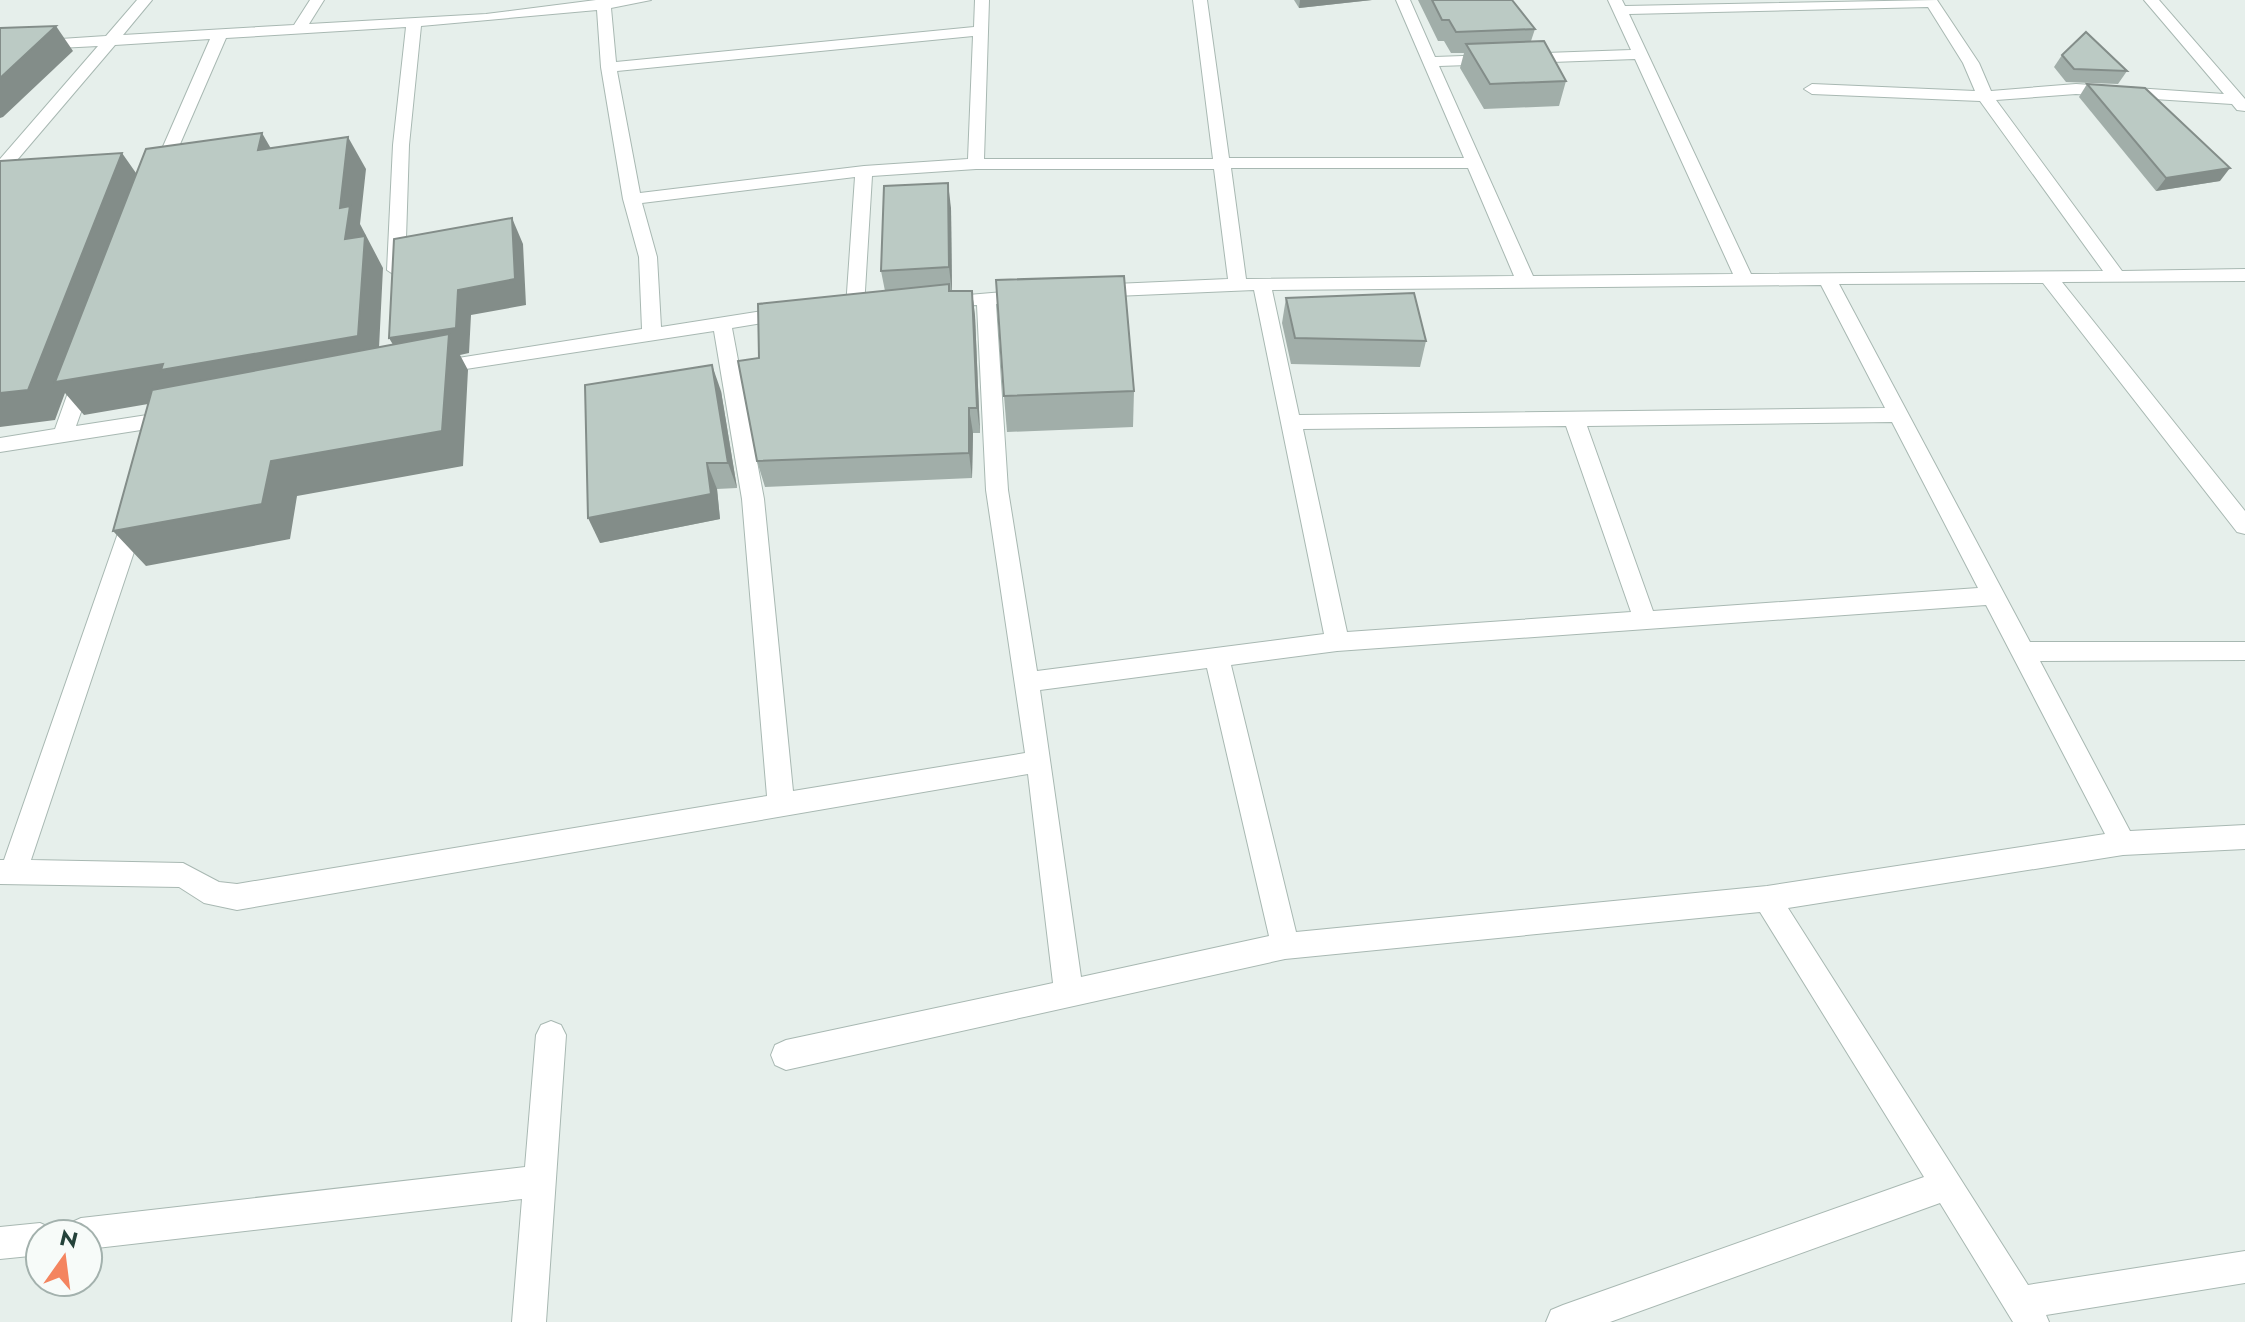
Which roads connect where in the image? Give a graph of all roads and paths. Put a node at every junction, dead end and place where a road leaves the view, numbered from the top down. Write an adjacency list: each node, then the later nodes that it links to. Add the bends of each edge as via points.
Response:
1 (145, 0): 15 (street)
2 (317, 0): 12 (street)
3 (644, 0): 9 (street)
4 (982, 0): 13 (street)
5 (1200, 0): 23 (street)
6 (1403, 0): 18 (street)
7 (2151, 0): 22 (street)
8 (1928, 1): 10 (street); 21 (street, via 1971,63)
9 (603, 2): 11 (street); 19 (street)
10 (1618, 5): 17 (street)
11 (414, 23): 12 (street); 35 (street, via 401,145)
12 (299, 29): 14 (street)
13 (981, 31): 19 (street); 25 (street)
14 (219, 36): 15 (street); 28 (street)
15 (106, 43): 16 (street); 26 (street)
16 (0, 47)
17 (1642, 54): 18 (street); 34 (street)
18 (1427, 62): 24 (street)
19 (609, 67): 29 (street)
20 (1812, 89): 21 (street)
21 (1985, 96): 22 (street, via 2076,89); 30 (street)
22 (2241, 104)
23 (1219, 162): 24 (street); 25 (street); 37 (street)
24 (1473, 163): 36 (street)
25 (976, 164): 27 (street)
26 (0, 169)
27 (864, 171): 29 (street); 43 (street, via 863,307)
28 (151, 191)
29 (632, 199): 46 (street, via 648,257)
30 (2115, 274): 32 (street); 33 (street)
31 (1826, 277): 32 (street); 34 (street); 49 (street)
32 (2048, 277): 56 (street)
33 (2242, 278)
34 (1745, 280): 36 (street)
35 (395, 281)
36 (1526, 282): 38 (street)
37 (1238, 285): 38 (street); 39 (street)
38 (1262, 285): 51 (street)
39 (1078, 292)
40 (1047, 294): 41 (street)
41 (986, 299): 42 (street); 63 (street, via 997,490)
42 (915, 303)
43 (831, 309)
44 (807, 311): 45 (street)
45 (722, 323): 46 (street); 65 (street, via 753,499)
46 (652, 334): 48 (street)
47 (90, 361): 52 (street)
48 (420, 371)
49 (1899, 415): 50 (street); 57 (street)
50 (1574, 419): 51 (street); 58 (street)
51 (1290, 422): 59 (street)
52 (63, 435): 53 (street); 54 (street, via 179,417)
53 (0, 445)
54 (158, 449)
55 (142, 494): 68 (street)
56 (2245, 526)
57 (1993, 596): 58 (street); 61 (street)
58 (1645, 620): 59 (street)
59 (1337, 642): 62 (street)
60 (2245, 651): 61 (street)
61 (2023, 652): 67 (street)
62 (1217, 658): 63 (street); 70 (street)
63 (1027, 682): 64 (street)
64 (1039, 761): 65 (street); 71 (street)
65 (781, 806): 68 (street, via 237,897 214,894 183,875)
66 (2245, 837): 67 (street)
67 (2123, 843): 69 (street)
68 (7, 871)
69 (1767, 899): 70 (street); 75 (street)
70 (1285, 946): 71 (street)
71 (1069, 993): 73 (street)
72 (551, 1035): 74 (street)
73 (786, 1055)
74 (539, 1181): 76 (street); 82 (street)
75 (1944, 1186): 80 (street); 81 (street)
76 (104, 1231)
77 (24, 1241): 78 (street)
78 (0, 1243)
79 (2245, 1267): 80 (street)
80 (2024, 1313)
81 (1613, 1314): 83 (street)
82 (529, 1322)
83 (1563, 1322)

